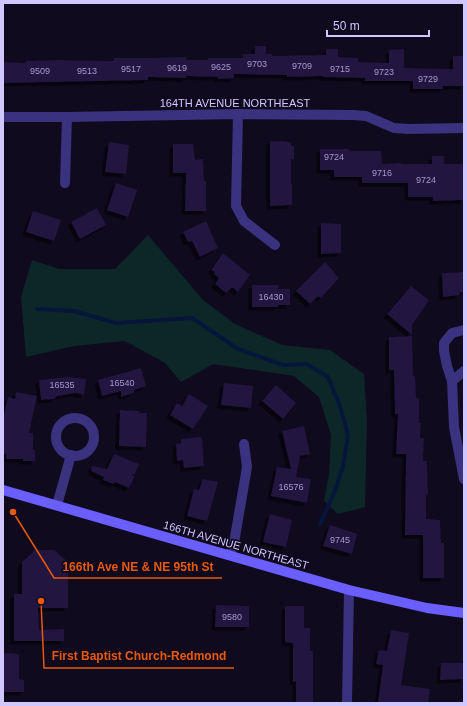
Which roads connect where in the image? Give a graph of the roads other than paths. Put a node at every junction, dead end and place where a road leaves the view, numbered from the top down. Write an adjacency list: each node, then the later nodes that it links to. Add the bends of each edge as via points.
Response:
1 (238, 114): 3 (street, 164TH AVENUE NORTHEAST); 4 (street, 164TH AVENUE NORTHEAST, via 353,115 366,116 394,128); 6 (street, via 236,206 244,221)
2 (3, 116): 3 (street, 164TH AVENUE NORTHEAST)
3 (67, 117): 5 (street)
4 (464, 128)
5 (65, 183)
6 (275, 245)
7 (464, 330): 9 (street, via 452,333 444,343)
8 (464, 370): 9 (street)
9 (452, 381): 12 (street, via 454,427)
10 (244, 444): 15 (street, via 247,467)
11 (71, 455): 14 (street)
12 (464, 479)
13 (3, 490): 14 (street, 166TH AVENUE NORTHEAST)
14 (57, 505): 15 (street, 166TH AVENUE NORTHEAST)
15 (230, 555): 16 (street, 166TH AVENUE NORTHEAST)
16 (349, 590): 17 (street, 166TH AVENUE NORTHEAST, via 427,608); 18 (street)
17 (464, 613)
18 (347, 703)

